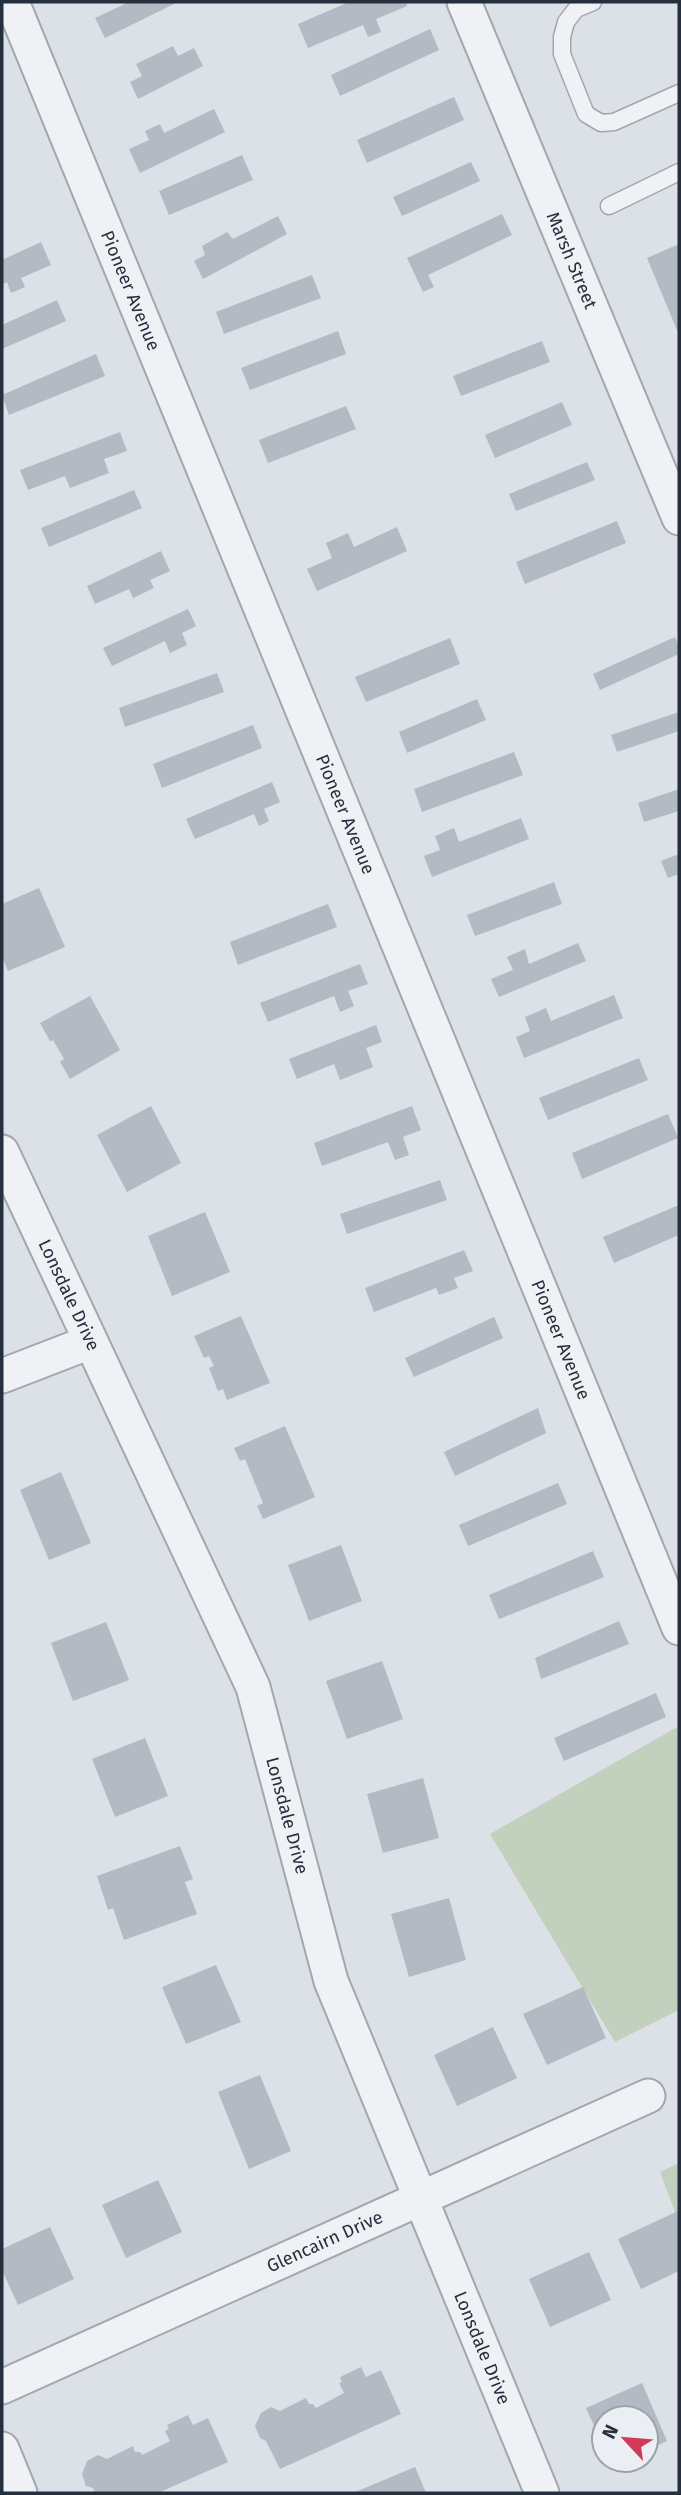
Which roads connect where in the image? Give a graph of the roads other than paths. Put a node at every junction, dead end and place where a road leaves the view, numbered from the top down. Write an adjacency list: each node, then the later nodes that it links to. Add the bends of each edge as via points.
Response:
1 (12, 2): 11 (street, Pioneer Avenue)
2 (464, 2): 7 (street, Marsh Street)
3 (593, 2): 4 (lane, via 576,9 562,37 562,54 586,114 601,123 614,122)
4 (679, 93)
5 (679, 172): 6 (lane)
6 (609, 206)
7 (679, 517)
8 (2, 1152): 9 (street, Lonsdale Drive)
9 (90, 1342): 10 (street); 13 (street, Lonsdale Drive, via 253,1687 331,1981)
10 (2, 1377)
11 (679, 1628)
12 (648, 2096): 13 (street, Glencairn Drive)
13 (422, 2198): 14 (street, Glencairn Drive); 17 (street, Lonsdale Drive)
14 (2, 2387)
15 (2, 2449): 16 (street)
16 (20, 2493)
17 (542, 2493)

